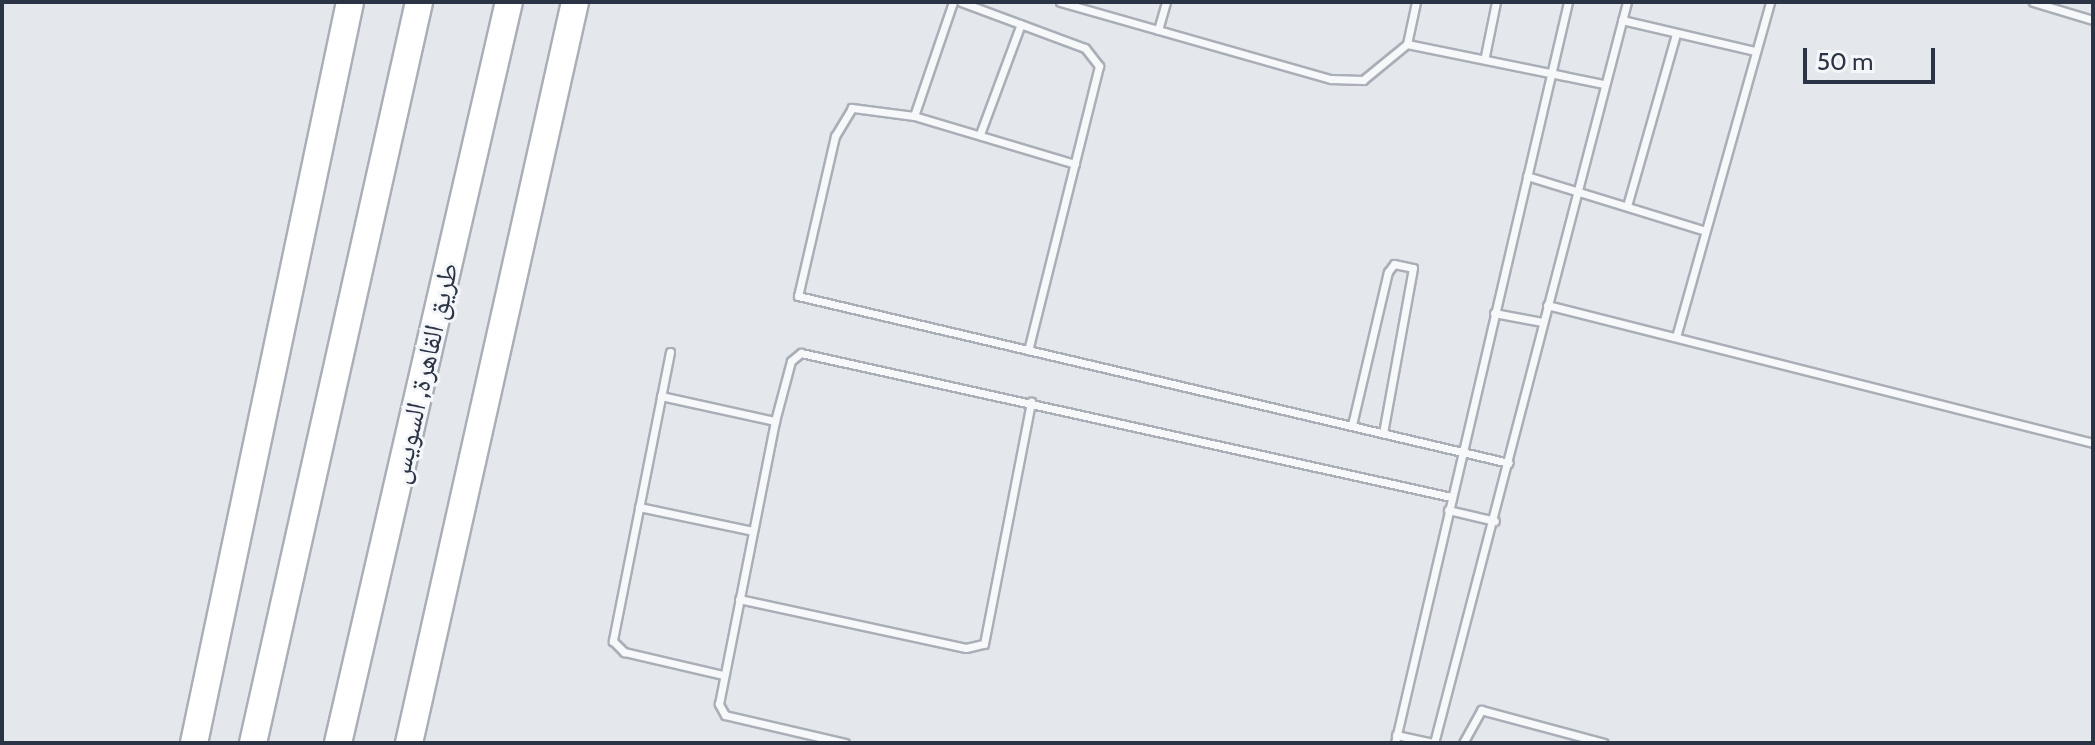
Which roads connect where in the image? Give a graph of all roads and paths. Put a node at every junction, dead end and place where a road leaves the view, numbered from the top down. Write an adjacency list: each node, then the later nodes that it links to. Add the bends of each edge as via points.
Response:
1 (350, 2): 54 (highway)
2 (419, 2): 55 (highway)
3 (509, 2): 56 (highway, طريق القاهرة, السويس)
4 (575, 2): 57 (highway)
5 (953, 2): 25 (lane)
6 (961, 2): 17 (lane)
7 (1060, 2): 18 (lane)
8 (1166, 2): 18 (lane)
9 (1416, 2): 20 (lane)
10 (1496, 2): 22 (lane)
11 (1568, 2): 23 (lane)
12 (1627, 2): 15 (lane)
13 (1770, 2): 21 (lane)
14 (2033, 2): 16 (lane)
15 (1622, 20): 19 (lane); 24 (lane)
16 (2093, 20)
17 (1021, 24): 26 (lane); 27 (lane, via 1085,48 1098,61 1099,84)
18 (1158, 30): 20 (lane, via 1331,79 1363,80)
19 (1676, 34): 21 (lane); 30 (lane)
20 (1407, 44): 22 (lane)
21 (1755, 51): 31 (lane)
22 (1485, 56): 23 (lane)
23 (1552, 71): 24 (lane); 28 (lane)
24 (1604, 84): 29 (lane)
25 (914, 116): 26 (lane); 36 (lane, via 864,105 840,123 798,296)
26 (980, 134): 27 (lane)
27 (1075, 164): 36 (lane)
28 (1527, 176): 29 (lane); 33 (lane)
29 (1575, 189): 30 (lane); 32 (lane)
30 (1627, 206): 31 (lane)
31 (1702, 230): 35 (lane)
32 (1547, 305): 34 (lane); 35 (lane)
33 (1494, 313): 34 (lane); 44 (lane)
34 (1542, 322): 45 (lane)
35 (1676, 337): 43 (lane)
36 (1028, 350): 41 (lane)
37 (670, 352): 38 (lane)
38 (661, 396): 40 (lane); 47 (lane)
39 (1031, 402): 40 (lane, via 808,352 791,361); 46 (lane); 51 (lane, via 984,644 966,648)
40 (775, 421): 50 (lane)
41 (1352, 425): 42 (lane); 42 (lane, via 1388,272 1397,264 1416,273)
42 (1383, 433): 44 (lane)
43 (2093, 443)
44 (1462, 452): 45 (lane); 46 (lane)
45 (1509, 463): 49 (lane)
46 (1451, 497): 48 (lane)
47 (639, 507): 50 (lane); 52 (lane, via 615,646)
48 (1448, 510): 49 (lane); 53 (lane)
49 (1495, 521): 59 (lane)
50 (753, 531): 51 (lane)
51 (739, 599): 52 (lane)
52 (723, 675): 58 (lane, via 725,715)
53 (1396, 739): 59 (lane)
54 (194, 743)
55 (253, 743)
56 (338, 743)
57 (409, 743)
58 (845, 743)
59 (1434, 743)
60 (1463, 743): 61 (lane, via 1481,710)
61 (1604, 743)

